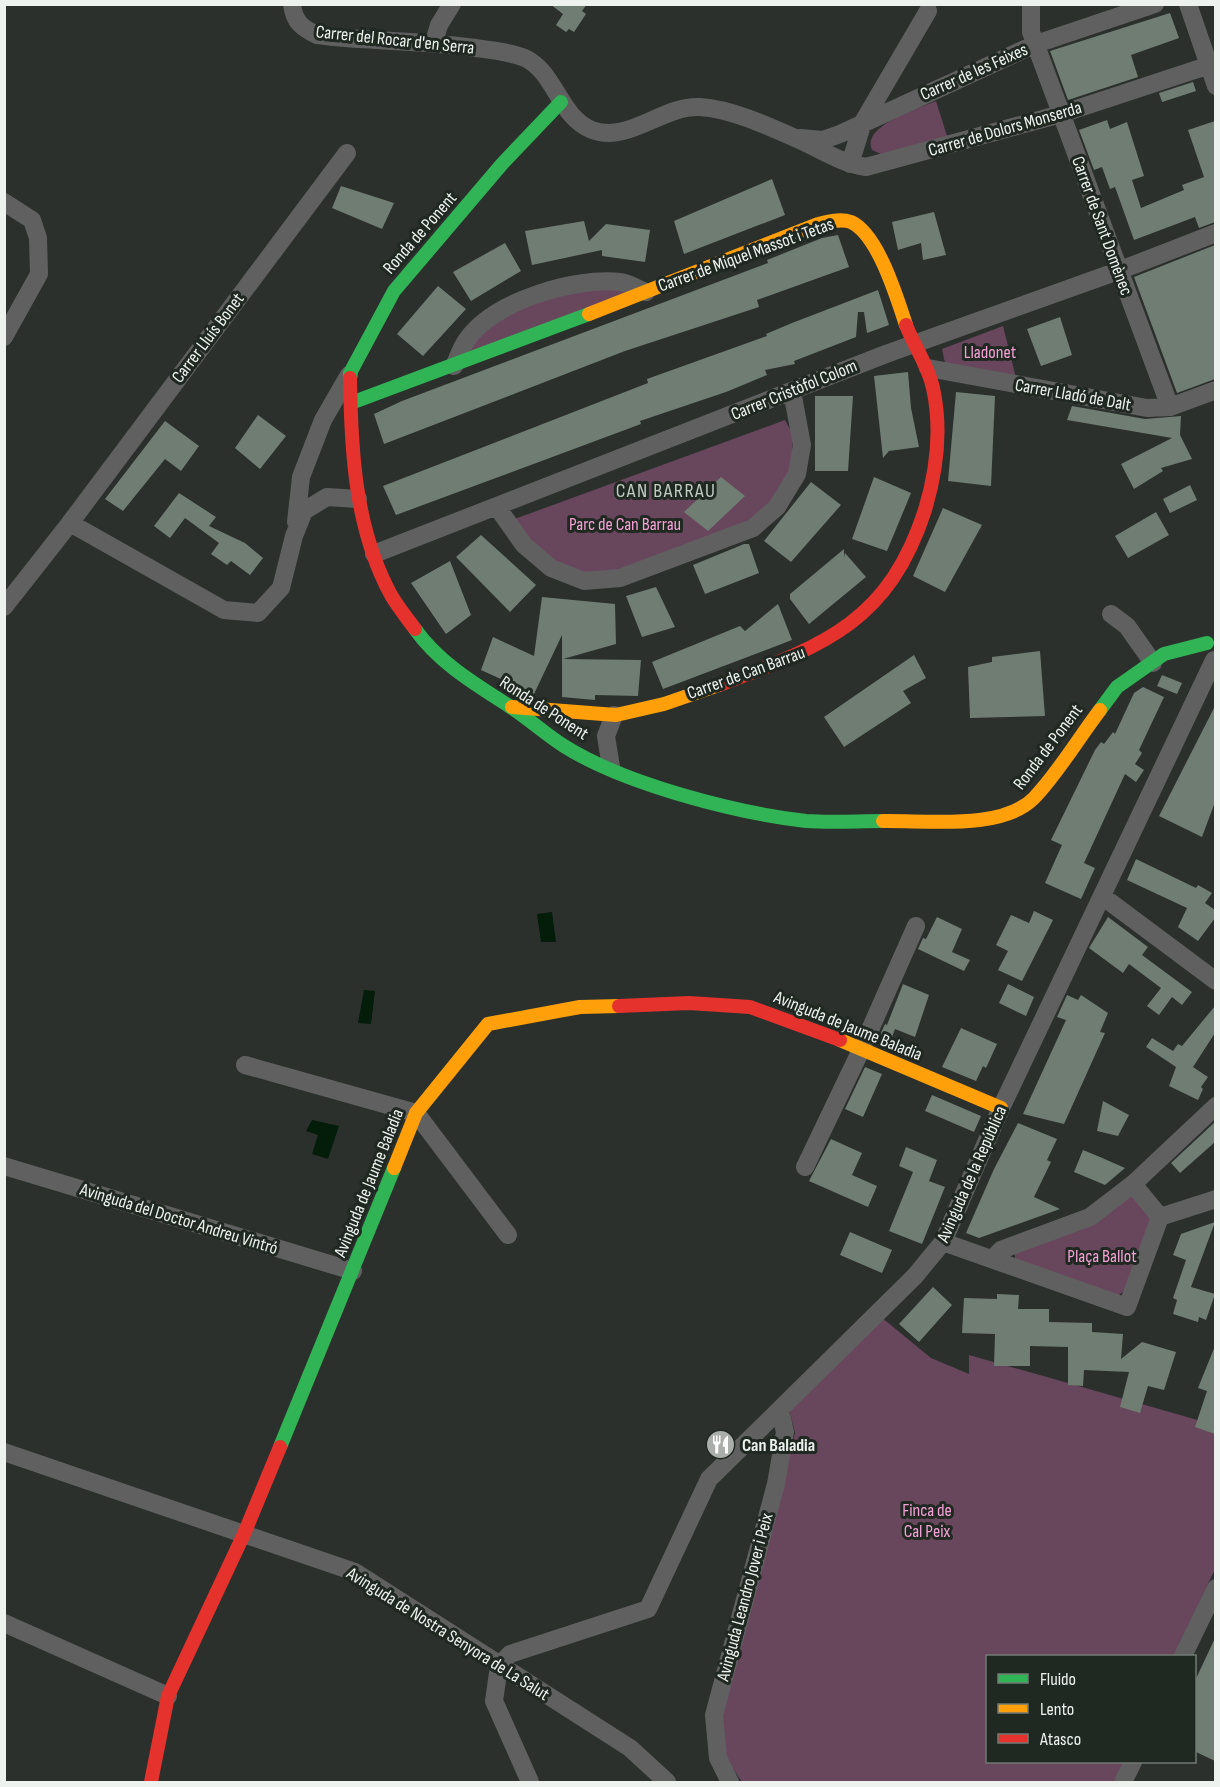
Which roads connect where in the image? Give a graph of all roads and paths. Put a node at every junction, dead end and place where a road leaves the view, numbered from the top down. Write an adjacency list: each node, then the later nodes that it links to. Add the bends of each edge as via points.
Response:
1 (292, 4): 7 (street, Carrer del Rocar d'en Serra, via 293,17 302,28 318,35)
2 (452, 4): 7 (street)
3 (1031, 4): 8 (street, Carrer de Sant Domènec, via 1031,32)
4 (1155, 4): 8 (street, Carrer de les Feixes)
5 (1188, 4): 9 (street)
6 (928, 11): 13 (street)
7 (434, 42): 11 (street, Carrer del Rocar d'en Serra, via 526,59 542,71)
8 (1036, 44): 12 (street, Carrer de Sant Domènec); 13 (street, Carrer de les Feixes)
9 (1212, 64): 10 (street); 12 (street, Carrer de Dolors Monserda)
10 (1215, 86)
11 (561, 102): 14 (street, Carrer del Rocar d'en Serra, via 577,122 614,134 655,117 697,107 718,109); 25 (street, Ronda de Ponent, via 502,164 394,291)
12 (1061, 114): 16 (street, Carrer de Dolors Monserda, via 890,162 866,167); 19 (street, Carrer de Sant Domènec)
13 (863, 122): 14 (street, Carrer de les Feixes, via 823,140); 16 (street)
14 (795, 138): 16 (street, Carrer de Dolors Monserda)
15 (347, 153): 32 (street, Carrer Lluís Bonet)
16 (850, 164)
17 (4, 202): 21 (street, via 32,220 38,238 39,274)
18 (1215, 233): 19 (street, Carrer Cristòfol Colom)
19 (1118, 271): 22 (street, Carrer Cristòfol Colom); 29 (street, Carrer de Sant Domènec)
20 (646, 292): 22 (street, Carrer de Miquel Massot i Tetas, via 839,219 856,224 873,247 903,308); 23 (street, Carrer de Miquel Massot i Tetas); 23 (street, Carrer de Miquel Massot i Tetas, via 622,282 577,282 537,296 492,315 466,340)
21 (4, 337)
22 (914, 344): 24 (street, Carrer de Can Barrau); 27 (street, Carrer Cristòfol Colom)
23 (454, 366): 28 (street, Carrer de Miquel Massot i Tetas)
24 (928, 368): 29 (street, Carrer Lladó de Dalt, via 1147,408); 40 (street, Carrer de Can Barrau, via 937,454 910,546 895,578 880,596 844,629 803,654 647,709)
25 (350, 373): 28 (street, Ronda de Ponent); 33 (street, via 323,420 301,477)
26 (1215, 390): 29 (street, Carrer Lladó de Dalt)
27 (792, 391): 31 (street, Carrer Cristòfol Colom); 31 (street, via 802,445 797,474 777,507 753,528 620,578 584,581 551,568 524,545)
28 (351, 403): 30 (street, Ronda de Ponent)
29 (1170, 407)
30 (358, 499): 33 (street, via 327,497 303,511); 34 (street, Ronda de Ponent)
31 (497, 507): 34 (street, Carrer Cristòfol Colom)
32 (70, 523): 33 (street, via 224,610 258,613 281,588); 35 (street, Carrer Lluís Bonet)
33 (294, 536)
34 (374, 554): 39 (street, Ronda de Ponent, via 392,594 425,643 467,680)
35 (4, 607)
36 (1111, 614): 38 (street, via 1127,626)
37 (1213, 649): 38 (street, Ronda de Ponent, via 1177,649); 42 (street, Avinguda de la República)
38 (1153, 663): 41 (street, Ronda de Ponent, via 1112,693 1034,798 1004,817 808,821 728,806 634,780)
39 (511, 707): 40 (street, Carrer de Can Barrau); 41 (street, Ronda de Ponent, via 565,747)
40 (614, 715): 41 (street, via 606,736)
41 (611, 767)
42 (1102, 896): 44 (street); 48 (street, Avinguda de la República)
43 (916, 926): 45 (street)
44 (1215, 981)
45 (861, 1050): 48 (street, Avinguda de Jaume Baladia); 49 (street, Avinguda de Jaume Baladia, via 750,1007 689,1003 580,1008 488,1024); 51 (street)
46 (245, 1065): 49 (street)
47 (1215, 1106): 52 (street)
48 (1001, 1108): 56 (street, Avinguda de la República)
49 (416, 1113): 55 (street); 58 (street, Avinguda de Jaume Baladia)
50 (4, 1166): 58 (street, Avinguda del Doctor Andreu Vintró)
51 (805, 1167)
52 (1133, 1184): 54 (street); 57 (street, via 1090,1216 1001,1251)
53 (1215, 1199): 54 (street)
54 (1160, 1217): 57 (street, via 1127,1307)
55 (508, 1235)
56 (943, 1242): 57 (street); 59 (street, Avinguda de la República, via 915,1276)
57 (993, 1258)
58 (352, 1271): 61 (street, Avinguda de Jaume Baladia)
59 (780, 1408): 65 (street, Avinguda de la República, via 709,1479 648,1609 510,1654); 71 (street, Avinguda Leandro Jover i Peix, via 785,1432 776,1484 714,1715 718,1758)
60 (4, 1452): 61 (street, Avinguda de Nostra Senyora de La Salut)
61 (244, 1534): 65 (street, Avinguda de Nostra Senyora de La Salut, via 355,1572); 66 (street, Avinguda de Jaume Baladia)
62 (1215, 1588): 64 (street)
63 (4, 1623): 66 (street)
64 (1183, 1655)
65 (499, 1666): 69 (street, via 494,1701); 70 (street, Avinguda de Nostra Senyora de La Salut, via 630,1748)
66 (168, 1696): 68 (street, Avinguda de Jaume Baladia)
67 (1132, 1763): 72 (street)
68 (151, 1782)
69 (530, 1782)
70 (667, 1782)
71 (730, 1782)
72 (1123, 1782)

